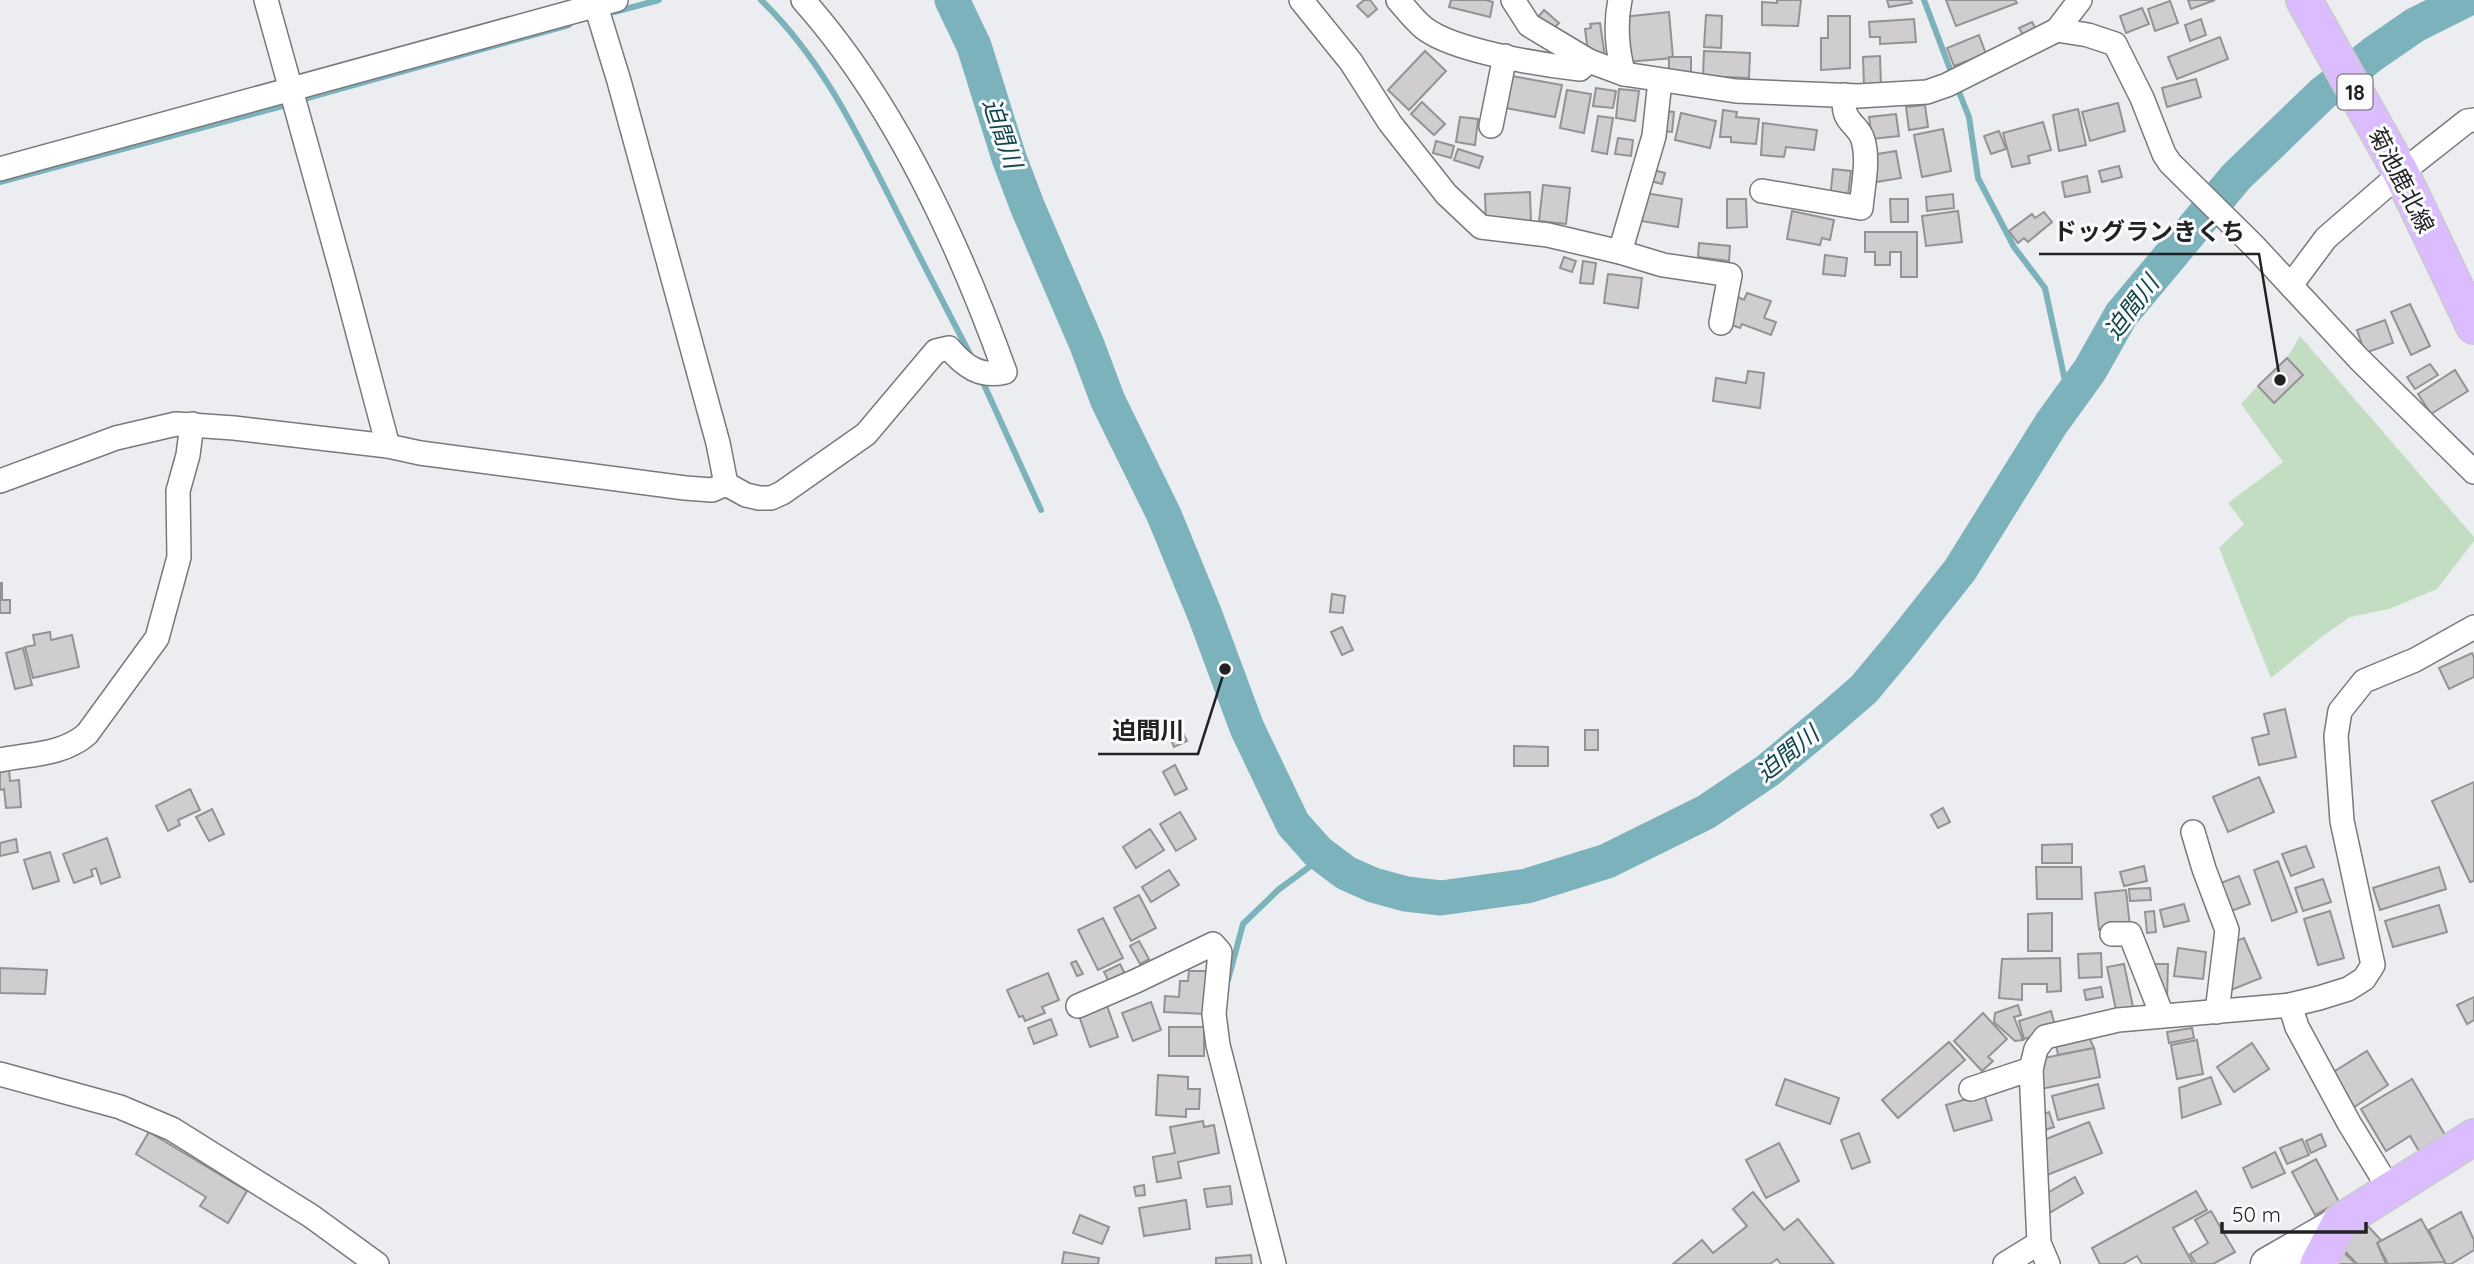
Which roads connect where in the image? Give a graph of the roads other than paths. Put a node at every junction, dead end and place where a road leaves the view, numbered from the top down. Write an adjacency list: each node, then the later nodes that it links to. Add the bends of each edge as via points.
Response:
1 (266, 0): 15 (street)
2 (803, 0): 30 (street, via 847,54 903,143 982,308 1004,372 971,369 950,348 942,348 866,434 782,493 760,498)
3 (1301, 0): 22 (street, via 1351,62 1390,123 1475,223)
4 (1398, 0): 11 (street, via 1424,28 1443,39)
5 (1513, 0): 12 (street, via 1529,24)
6 (1620, 0): 13 (street, via 1617,13)
7 (2080, 0): 10 (street)
8 (606, 3): 15 (street); 30 (street, via 619,81)
9 (2306, 5): 20 (main road, 菊池鹿北線 / 18)
10 (2057, 30): 16 (street, via 1927,92); 23 (street, via 2115,44 2170,163)
11 (1505, 56): 12 (street, via 1580,69); 18 (street)
12 (1589, 61): 13 (street)
13 (1624, 74): 14 (street)
14 (1660, 81): 16 (street, via 1736,91); 22 (street, via 1654,136)
15 (289, 89): 19 (street); 27 (street)
16 (1845, 95): 21 (street, via 1848,121 1862,136 1866,153 1861,208)
17 (2474, 120): 20 (street)
18 (1491, 126)
19 (0, 169)
20 (2401, 173): 23 (street, via 2326,238); 25 (main road, 菊池鹿北線 / 18)
21 (1762, 191)
22 (1620, 252): 24 (street, via 1663,265 1730,275)
23 (2291, 285): 28 (street, via 2359,359)
24 (1721, 323)
25 (2474, 326)
26 (192, 424): 27 (street); 29 (street, via 116,438); 32 (street, via 178,491 179,557 157,638 76,744)
27 (388, 446): 30 (street, via 685,488 712,490)
28 (2472, 466)
29 (0, 481)
30 (726, 484)
31 (2474, 627): 35 (street, via 2415,660 2364,681 2340,711 2336,736 2342,821 2373,965 2364,979 2348,989)
32 (0, 760)
33 (2193, 832): 37 (street, via 2227,930)
34 (2112, 934): 38 (street, via 2130,934 2160,1010)
35 (2290, 1005): 37 (street); 43 (street, via 2297,1027)
36 (1078, 1006): 47 (street, via 1213,944 1220,953 1214,1014 1218,1045)
37 (2217, 1012): 38 (street)
38 (2158, 1016): 39 (street, via 2045,1037)
39 (2031, 1069): 41 (street); 45 (street)
40 (0, 1074): 46 (street, via 120,1107 162,1124 311,1216)
41 (1971, 1090)
42 (2474, 1137): 43 (main road)
43 (2390, 1190): 44 (main road)
44 (2340, 1222): 49 (street); 50 (main road)
45 (2044, 1253): 48 (street)
46 (377, 1264)
47 (1274, 1264)
48 (2005, 1264)
49 (2267, 1264)
50 (2318, 1264)

